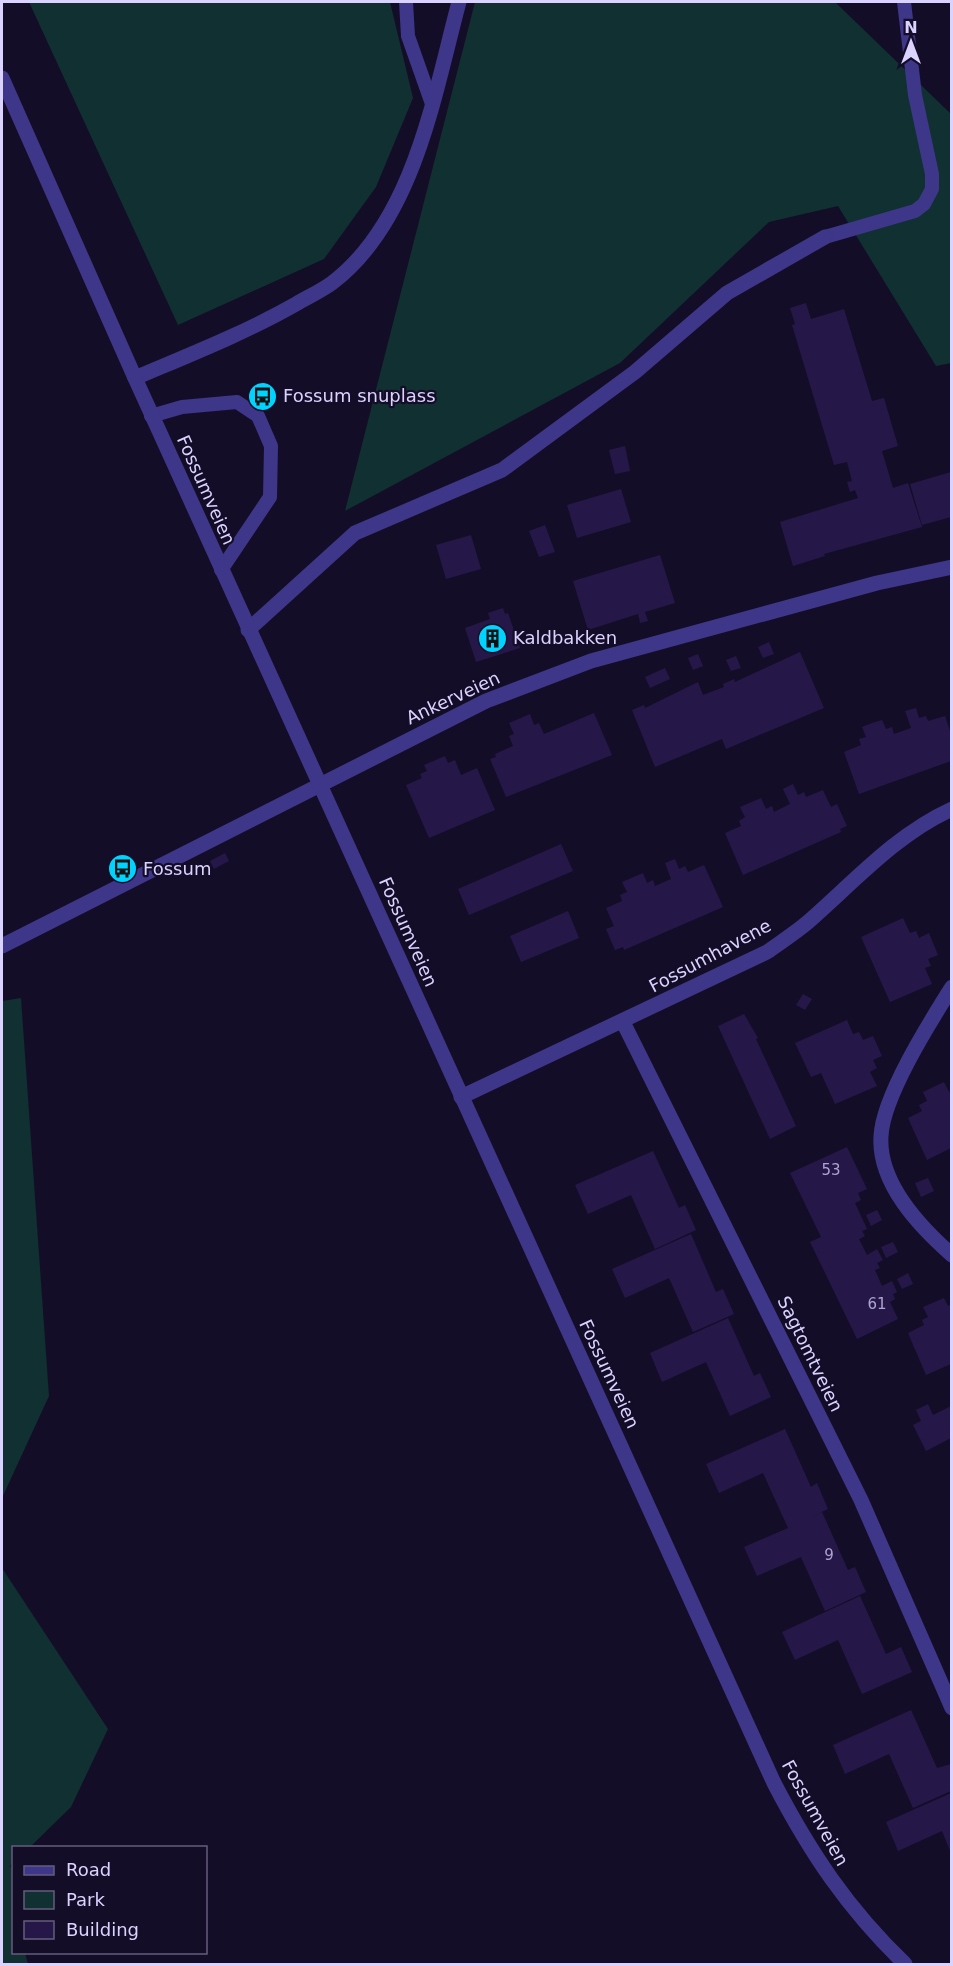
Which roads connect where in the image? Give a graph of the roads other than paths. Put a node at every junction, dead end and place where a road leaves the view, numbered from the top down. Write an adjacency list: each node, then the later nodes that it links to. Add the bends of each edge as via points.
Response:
1 (406, 2): 5 (lane, via 408,36)
2 (459, 2): 5 (street)
3 (904, 2): 6 (lane, via 932,189 915,211)
4 (2, 78): 7 (street, Fossumveien)
5 (432, 104): 7 (street, via 401,197 366,251 332,283 261,324)
6 (825, 237): 11 (street, via 727,293 635,372 502,470 355,533)
7 (135, 378): 8 (street, Fossumveien)
8 (152, 416): 10 (street, Fossumveien); 10 (lane, via 182,407 237,402 258,416 272,446 270,497)
9 (951, 567): 12 (street, Ankerveien, via 877,583 591,661 486,701)
10 (221, 570): 11 (street, Fossumveien)
11 (248, 630): 12 (street, Fossumveien)
12 (319, 784): 14 (street, Ankerveien); 17 (street, Fossumveien)
13 (951, 809): 16 (street, Fossumhavene, via 878,857 807,923 767,952)
14 (2, 946)
15 (951, 987): 18 (street, via 898,1084 882,1122 880,1138 882,1155 899,1198)
16 (623, 1022): 17 (street, Fossumhavene); 19 (street, Sagtomtveien, via 861,1500)
17 (461, 1097): 20 (street, Fossumveien, via 802,1838 867,1928)
18 (951, 1255)
19 (951, 1708)
20 (905, 1965)

